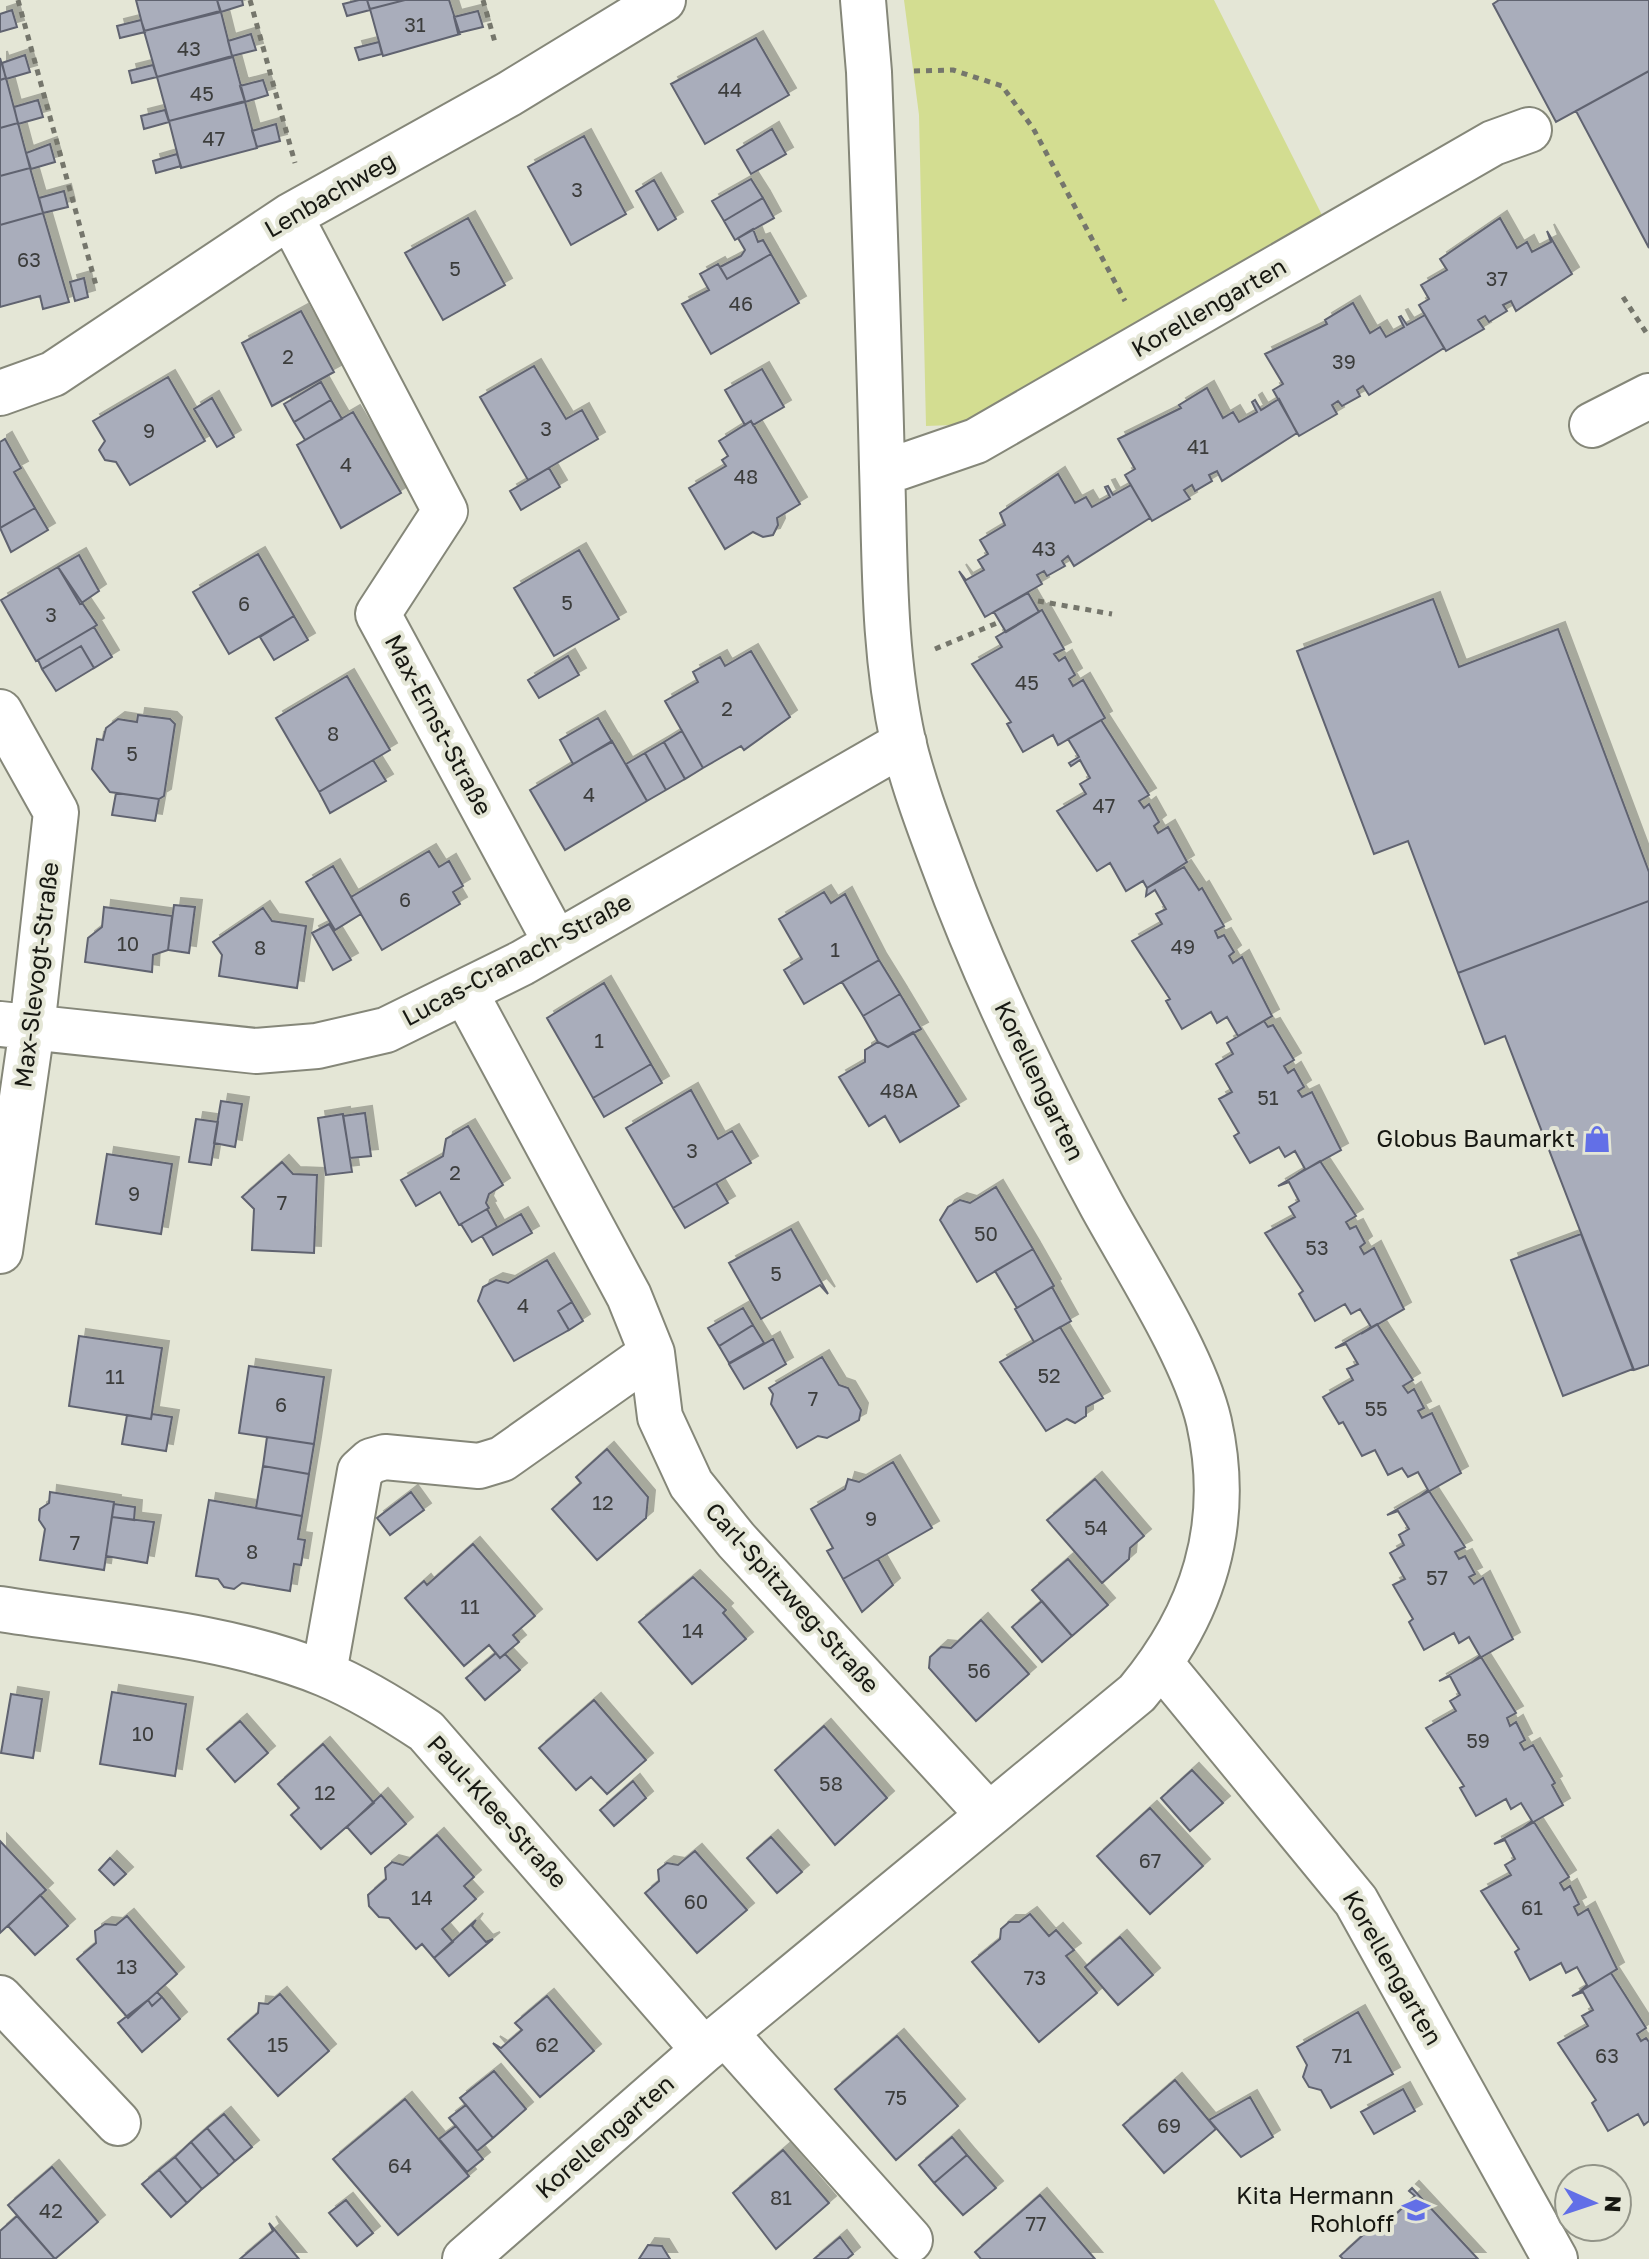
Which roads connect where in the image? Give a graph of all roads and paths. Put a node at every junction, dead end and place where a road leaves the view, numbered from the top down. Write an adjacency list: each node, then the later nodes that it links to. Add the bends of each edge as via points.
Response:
1 (18, 0): 9 (path)
2 (250, 0): 7 (path)
3 (663, 0): 7 (street, Lenbachweg, via 509,94)
4 (863, 0): 5 (street, Korellengarten)
5 (869, 72): 11 (path, via 953,70 1002,86 1033,128); 15 (street, Korellengarten)
6 (1529, 130): 11 (street, Korellengarten, via 1493,143)
7 (298, 211): 9 (street, Lenbachweg); 22 (street, Max-Ernst-Straße, via 445,511 378,614)
8 (1623, 297): 10 (path)
9 (109, 337): 12 (street, Lenbachweg, via 53,374)
10 (1649, 337)
11 (1149, 343): 15 (street, Korellengarten, via 976,441)
12 (0, 393)
13 (1649, 396): 14 (street)
14 (1592, 425)
15 (883, 473): 19 (street, Korellengarten)
16 (1038, 601): 17 (path)
17 (1112, 614)
18 (997, 623): 19 (path)
19 (889, 668): 21 (street, Korellengarten)
20 (0, 712): 24 (street, Max-Slevogt-Straße, via 56,812)
21 (904, 743): 22 (street, Lucas-Cranach-Straße); 28 (street, Korellengarten, via 968,932 1037,1085 1182,1355 1208,1419 1216,1478 1214,1542 1196,1604)
22 (555, 941): 23 (street, Lucas-Cranach-Straße)
23 (465, 992): 24 (street, Lucas-Cranach-Straße, via 386,1030 317,1046 256,1051); 26 (street, Carl-Spitzweg-Straße, via 629,1296)
24 (16, 1026): 25 (street, Max-Slevogt-Straße)
25 (0, 1251)
26 (652, 1353): 29 (street, via 502,1459 479,1466 385,1457 360,1471); 30 (street, Carl-Spitzweg-Straße, via 660,1417 691,1484 736,1540)
27 (0, 1609): 29 (street, Paul-Klee-Straße, via 210,1642)
28 (1161, 1664): 30 (street, Korellengarten, via 1137,1693); 36 (street, Korellengarten, via 1356,1901)
29 (324, 1673): 32 (street, Paul-Klee-Straße, via 377,1698 426,1731)
30 (987, 1813): 32 (street, Korellengarten)
31 (0, 1998): 33 (street)
32 (715, 2041): 34 (street); 35 (street, Korellengarten)
33 (118, 2123)
34 (910, 2240)
35 (484, 2253)
36 (1555, 2259)

